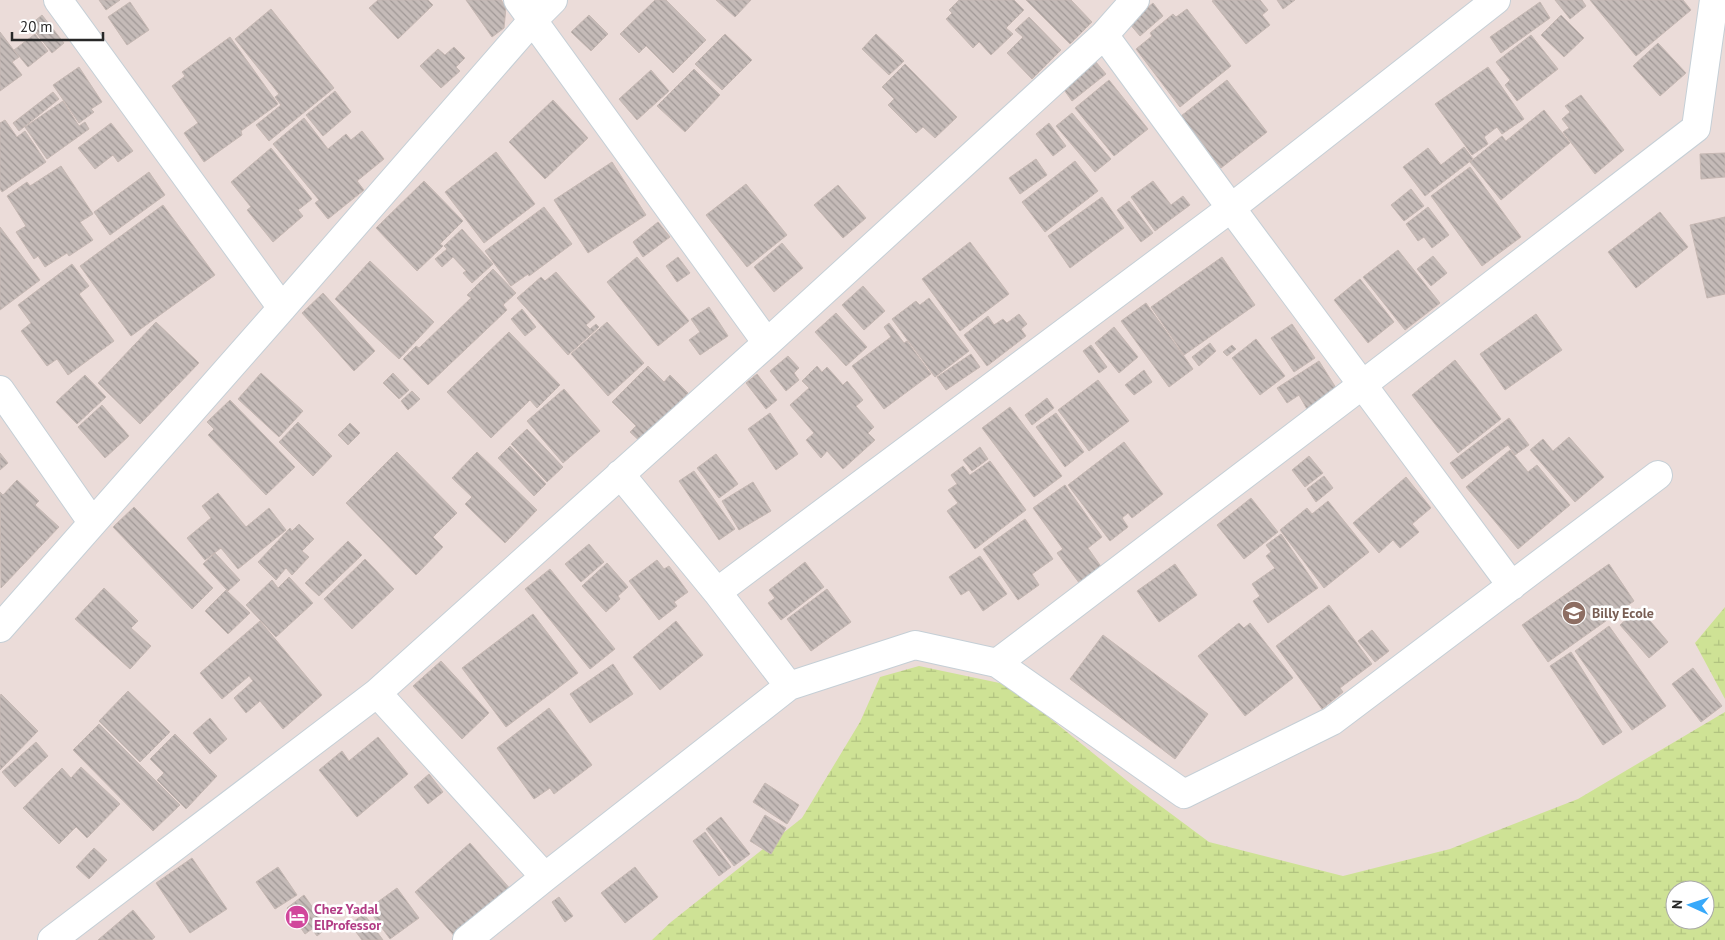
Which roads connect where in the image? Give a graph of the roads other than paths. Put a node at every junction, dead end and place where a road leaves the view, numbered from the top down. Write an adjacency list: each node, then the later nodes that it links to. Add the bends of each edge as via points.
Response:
1 (58, 0): 9 (street)
2 (553, 0): 6 (street)
3 (1135, 0): 7 (street)
4 (1496, 0): 8 (street)
5 (1714, 0): 11 (street, via 1696,128)
6 (525, 10): 9 (street); 10 (street)
7 (1104, 35): 8 (street); 10 (street)
8 (1231, 208): 11 (street); 17 (street)
9 (282, 308): 15 (street)
10 (767, 343): 13 (street)
11 (1362, 385): 16 (street); 19 (street)
12 (0, 390): 15 (street)
13 (620, 474): 17 (street); 21 (street)
14 (1658, 476): 16 (street)
15 (92, 522): 18 (street)
16 (1512, 586): 19 (street, via 1332,721 1184,794)
17 (717, 592): 20 (street)
18 (0, 628)
19 (997, 662): 20 (street, via 914,645)
20 (789, 686): 22 (street)
21 (377, 693): 22 (street); 23 (street)
22 (545, 876): 24 (street)
23 (52, 940)
24 (467, 940)

